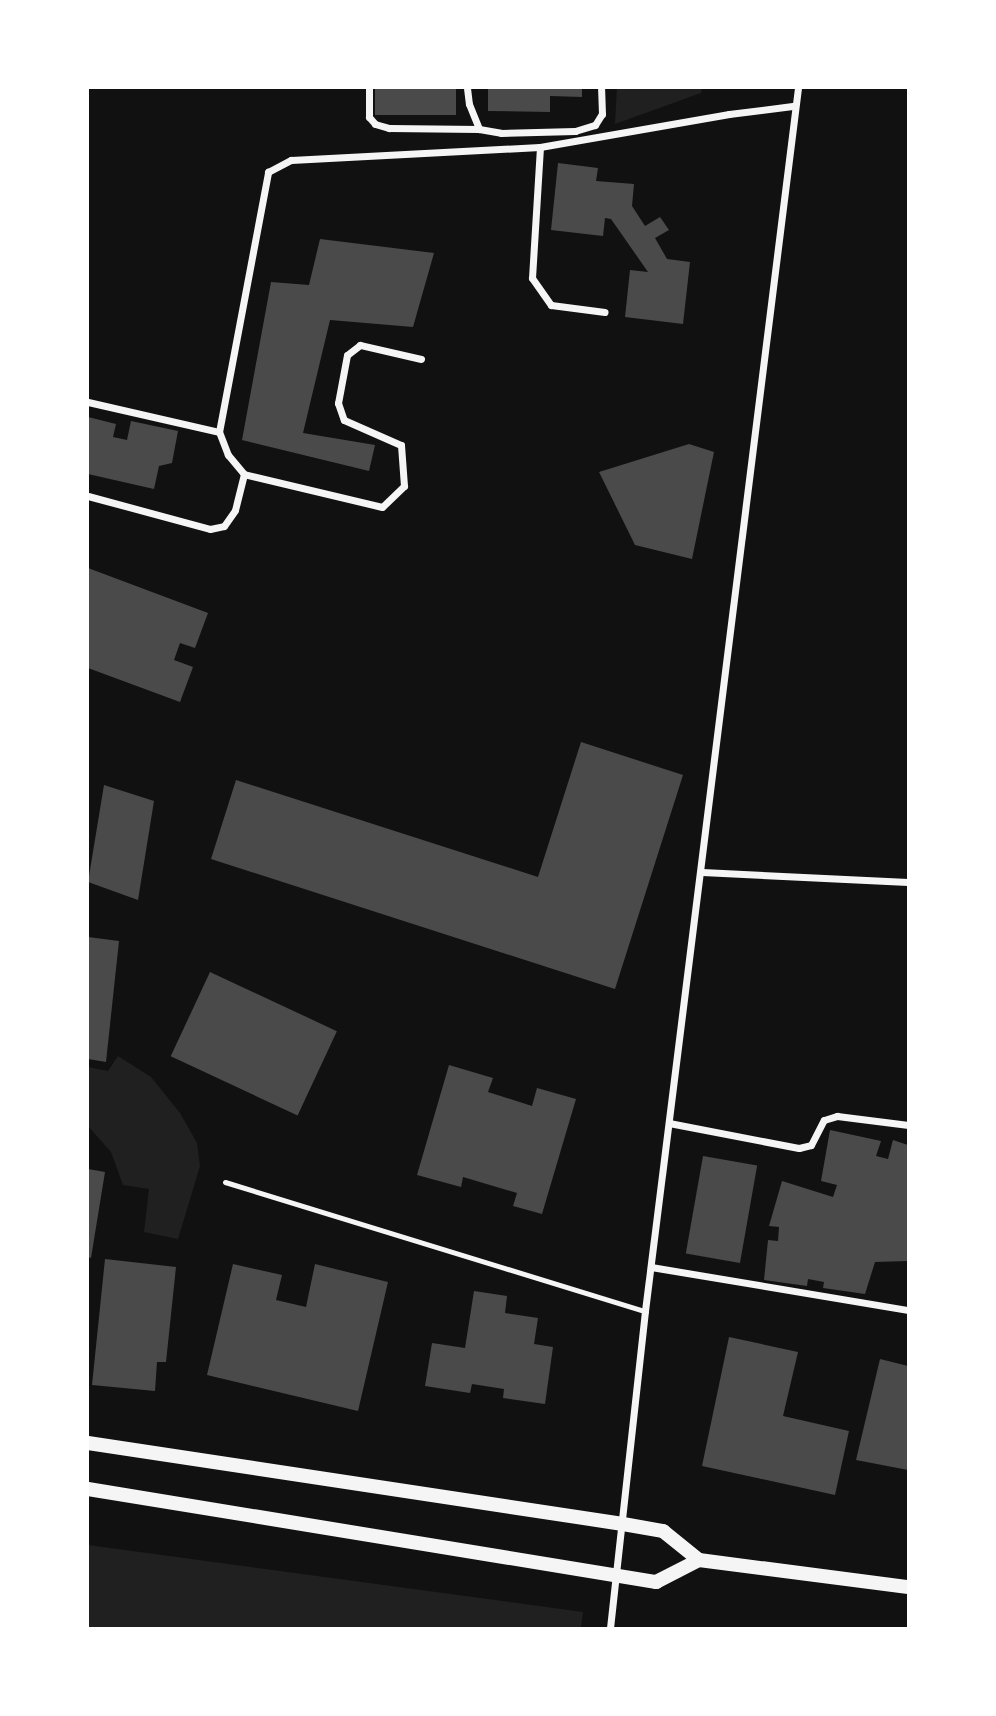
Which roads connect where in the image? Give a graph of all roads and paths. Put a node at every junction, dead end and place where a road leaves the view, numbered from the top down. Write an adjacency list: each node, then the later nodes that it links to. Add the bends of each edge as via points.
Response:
1 (369, 88): 6 (street, via 369,117 375,124)
2 (467, 88): 6 (street)
3 (601, 88): 6 (street, via 602,114 594,125 575,131 526,133)
4 (797, 88): 5 (street)
5 (793, 106): 7 (street); 14 (street)
6 (479, 129)
7 (540, 147): 8 (street, via 532,278 551,305); 11 (street, via 291,160 268,172)
8 (605, 312)
9 (421, 359): 12 (street, via 360,345 347,355 338,403 344,420 401,445 404,486 382,507)
10 (88, 402): 11 (street)
11 (219, 432): 12 (street, via 228,455)
12 (244, 474): 13 (street, via 235,510 224,526 210,529)
13 (88, 496)
14 (702, 872): 15 (street); 16 (street)
15 (908, 881)
16 (669, 1123): 17 (street, via 799,1148 811,1145 824,1120 837,1116); 19 (street)
17 (908, 1125)
18 (225, 1182): 21 (lane)
19 (651, 1267): 20 (street); 21 (street)
20 (908, 1310)
21 (645, 1311): 24 (street)
22 (88, 1443): 24 (main road)
23 (88, 1489): 26 (main road)
24 (623, 1524): 25 (main road, via 663,1531); 26 (street)
25 (699, 1560): 26 (main road, via 656,1582); 27 (main road)
26 (617, 1576): 28 (street)
27 (908, 1587)
28 (610, 1629)

